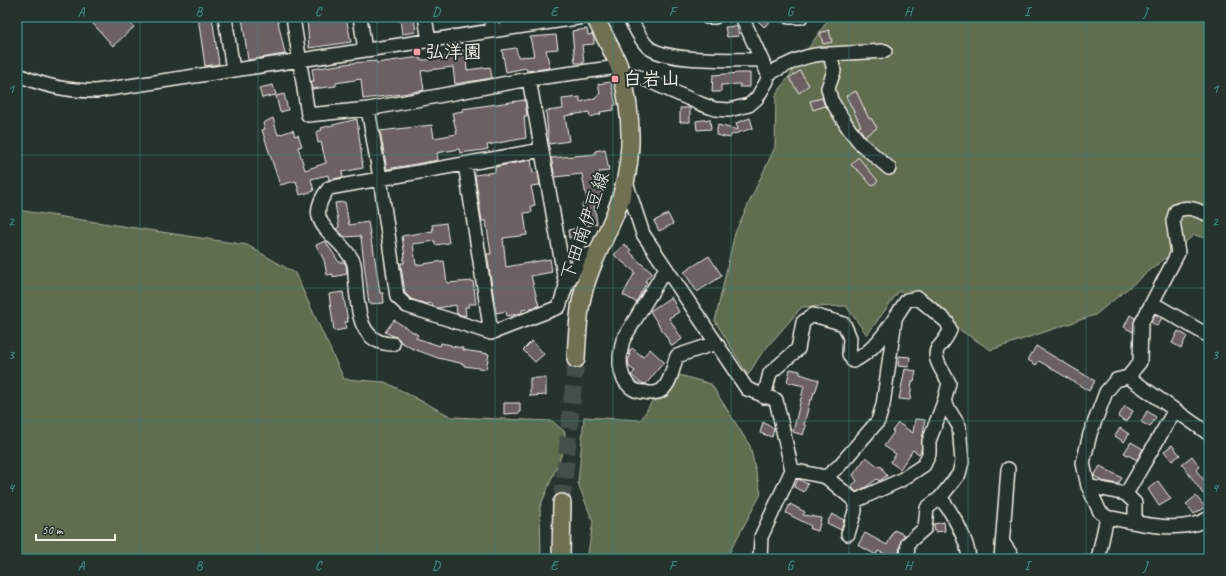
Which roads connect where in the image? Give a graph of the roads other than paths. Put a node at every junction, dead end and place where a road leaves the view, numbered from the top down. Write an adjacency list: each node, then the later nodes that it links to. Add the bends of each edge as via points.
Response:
1 (225, 17): 21 (street)
2 (294, 17): 19 (street)
3 (360, 17): 16 (street)
4 (425, 17): 15 (street)
5 (491, 17): 14 (street)
6 (584, 17): 14 (street)
7 (595, 17): 22 (main road, 下田南伊豆線)
8 (630, 17): 20 (street, via 647,46 663,54)
9 (707, 17): 10 (street)
10 (715, 17)
11 (742, 17): 20 (street)
12 (789, 17): 13 (street)
13 (801, 17)
14 (493, 31): 15 (street)
15 (429, 40): 16 (street)
16 (365, 50): 19 (street)
17 (885, 51): 18 (street)
18 (830, 54): 24 (street, via 805,56); 29 (street, via 834,71 828,88 831,100 861,144)
19 (300, 60): 21 (street); 26 (street, via 308,115)
20 (762, 60): 24 (street)
21 (233, 70): 23 (street, via 96,91 74,91)
22 (620, 71): 24 (street, via 701,104 729,110 749,105 757,98 767,81); 25 (street, via 611,68); 31 (main road, 下田南伊豆線, via 631,142)
23 (17, 74)
24 (768, 74)
25 (529, 79): 26 (street); 27 (street)
26 (368, 109): 30 (street)
27 (542, 150): 28 (street); 35 (street)
28 (465, 164): 30 (street); 38 (street)
29 (889, 168)
30 (380, 178): 38 (street, via 397,297 407,306); 41 (street, via 328,188 320,199 317,210 324,228 354,262 361,323 371,336 382,344)
31 (626, 182): 33 (main road, 下田南伊豆線); 34 (street, via 644,234)
32 (1209, 215): 36 (street, via 1192,208 1176,211 1173,222 1178,252)
33 (599, 252): 35 (street, via 582,256); 42 (main road, 下田南伊豆線, via 581,301)
34 (666, 268): 40 (street); 40 (street, via 623,340 620,368 625,380 633,389 650,394 662,390 668,384 677,356)
35 (566, 286): 38 (street, via 559,307)
36 (1152, 303): 39 (street); 43 (street, via 1141,324 1140,362)
37 (896, 316): 44 (street, via 878,342 862,357 853,361 849,354 850,338 844,324 814,315 803,322 798,349 770,373); 45 (street, via 907,300 918,298 946,322 950,330 937,350 936,357 949,383); 50 (street, via 883,405 878,421 840,466)
38 (491, 333)
39 (1209, 336)
40 (716, 343): 44 (street, via 747,389)
41 (394, 344)
42 (576, 359)
43 (1128, 378): 46 (street); 51 (street, via 1116,380 1106,392 1090,434 1083,463)
44 (764, 397): 49 (street, via 776,400)
45 (944, 402): 53 (street, via 959,426 962,462 959,474); 54 (street, via 929,441 929,454 924,465 901,480)
46 (1175, 410): 47 (street); 52 (street)
47 (1209, 434)
48 (1008, 469): 60 (street)
49 (792, 470): 50 (street); 62 (street, via 761,538)
50 (826, 477): 54 (street)
51 (1088, 486): 52 (street); 56 (street, via 1100,512)
52 (1126, 494): 58 (street, via 1135,503)
53 (940, 498): 63 (street, via 927,508 925,528 908,543); 64 (street, via 966,544)
54 (855, 501): 59 (street, via 855,511)
55 (562, 503): 61 (main road)
56 (1107, 517): 58 (street); 67 (street)
57 (1209, 518): 58 (street, via 1187,525 1160,526)
58 (1135, 522)
59 (848, 534)
60 (1003, 543): 65 (street); 66 (street)
61 (561, 559)
62 (760, 559)
63 (907, 559)
64 (969, 559)
65 (1001, 559)
66 (1014, 559)
67 (1098, 559)

